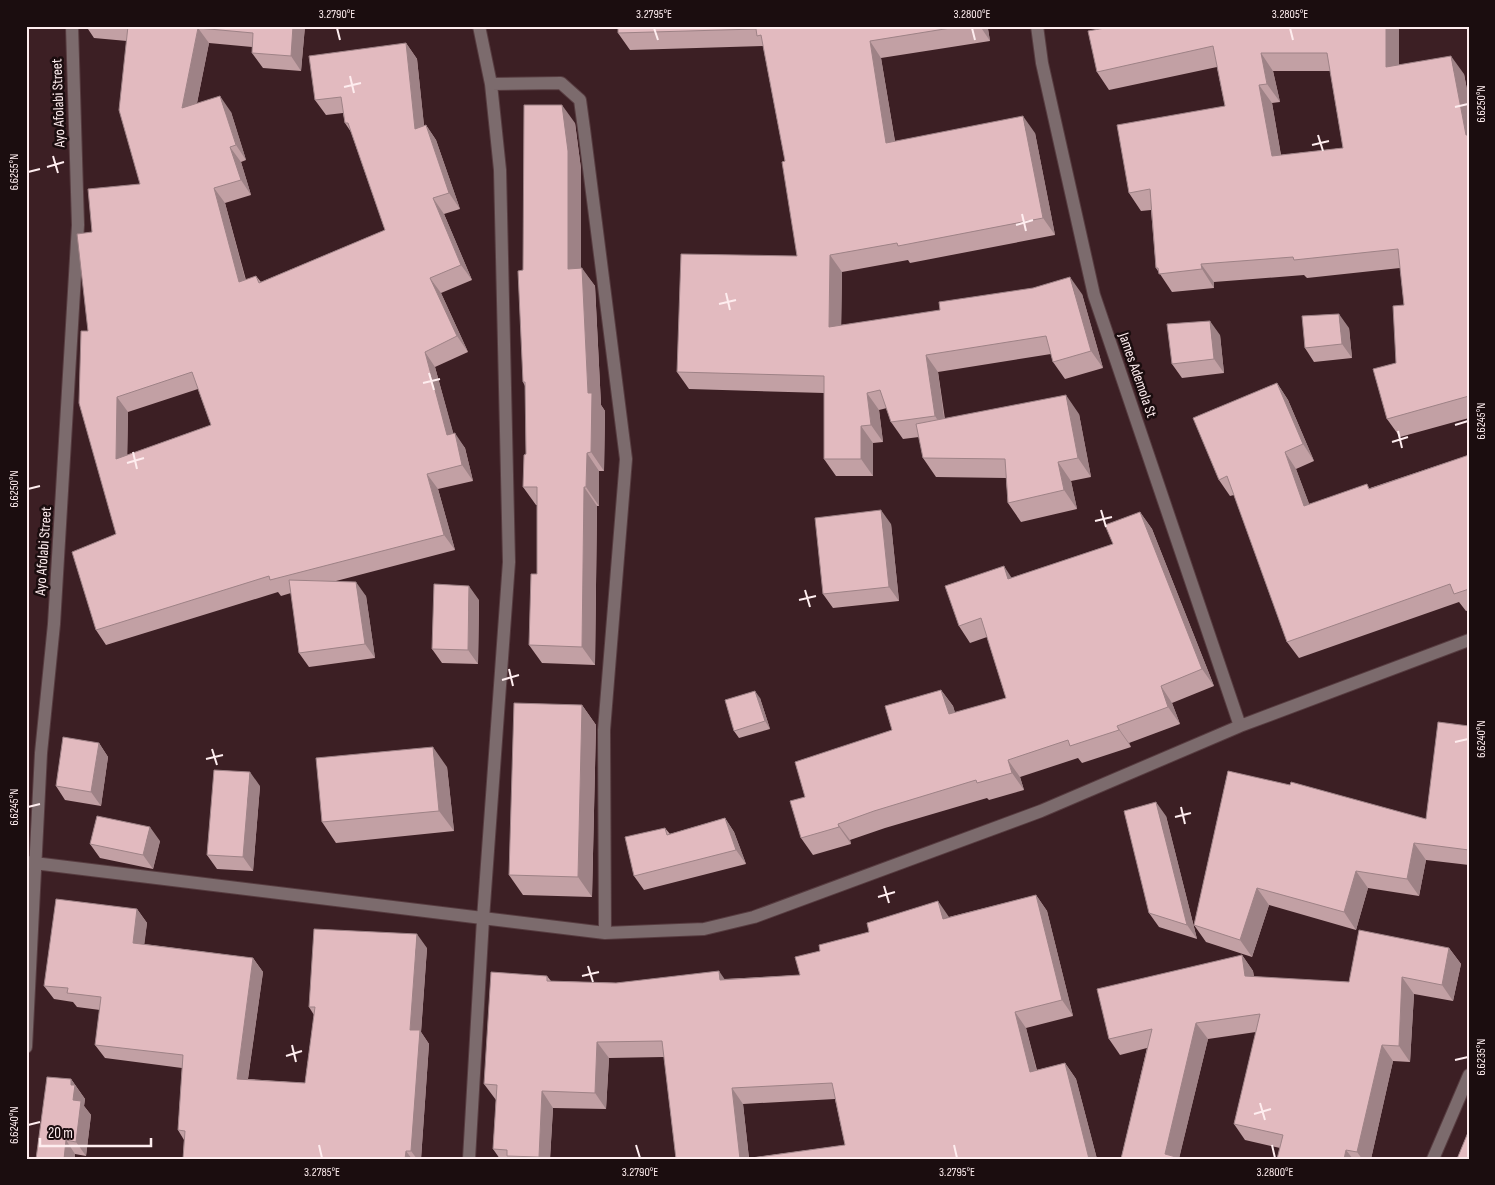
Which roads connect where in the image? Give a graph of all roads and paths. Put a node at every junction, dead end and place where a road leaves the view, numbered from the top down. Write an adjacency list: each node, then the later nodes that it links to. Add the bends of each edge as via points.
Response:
1 (72, 26): 7 (street, Ayo Afolabi Street, via 78,225 56,605)
2 (479, 26): 4 (street)
3 (1036, 26): 6 (street, James Ademola St, via 1094,295)
4 (491, 84): 8 (street, via 500,170 509,562); 9 (street, via 561,83 580,100 626,459 604,730)
5 (1469, 640): 6 (street)
6 (1240, 726): 9 (street, via 1041,811 754,917 704,930)
7 (31, 863): 8 (street); 10 (street, Ayo Afolabi Street)
8 (483, 920): 9 (street); 12 (street)
9 (605, 933)
10 (26, 1047)
11 (1469, 1075): 13 (street)
12 (469, 1159)
13 (1433, 1159)

